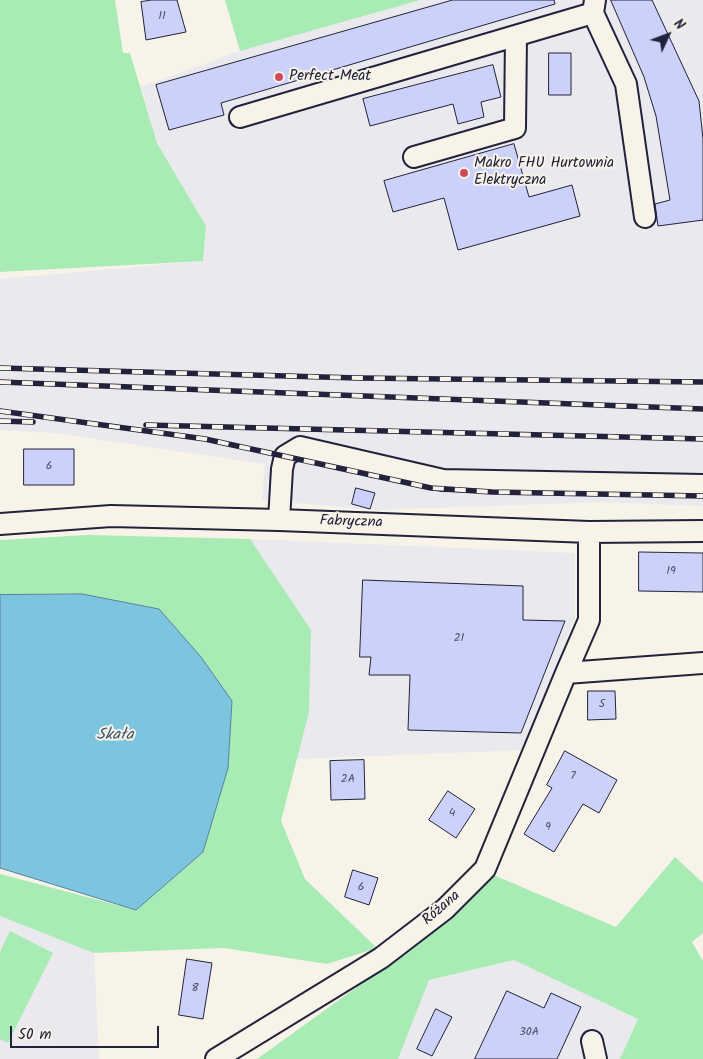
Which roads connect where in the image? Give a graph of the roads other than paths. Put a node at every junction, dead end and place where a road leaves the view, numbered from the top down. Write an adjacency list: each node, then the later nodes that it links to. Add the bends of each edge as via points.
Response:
1 (594, 6): 2 (street); 5 (street, via 626,84)
2 (516, 36): 3 (street); 4 (street, via 515,128)
3 (240, 116)
4 (414, 157)
5 (645, 217)
6 (703, 485): 7 (street, via 443,480 300,447 285,456)
7 (279, 520): 8 (street, Fabryczna, via 111,516); 10 (street, Fabryczna)
8 (0, 524)
9 (703, 531): 10 (street, Fabryczna)
10 (589, 532): 12 (street, Różana, via 589,620)
11 (703, 663): 12 (street)
12 (566, 673): 13 (street, Różana, via 486,870 444,909 381,958)
13 (216, 1059)

